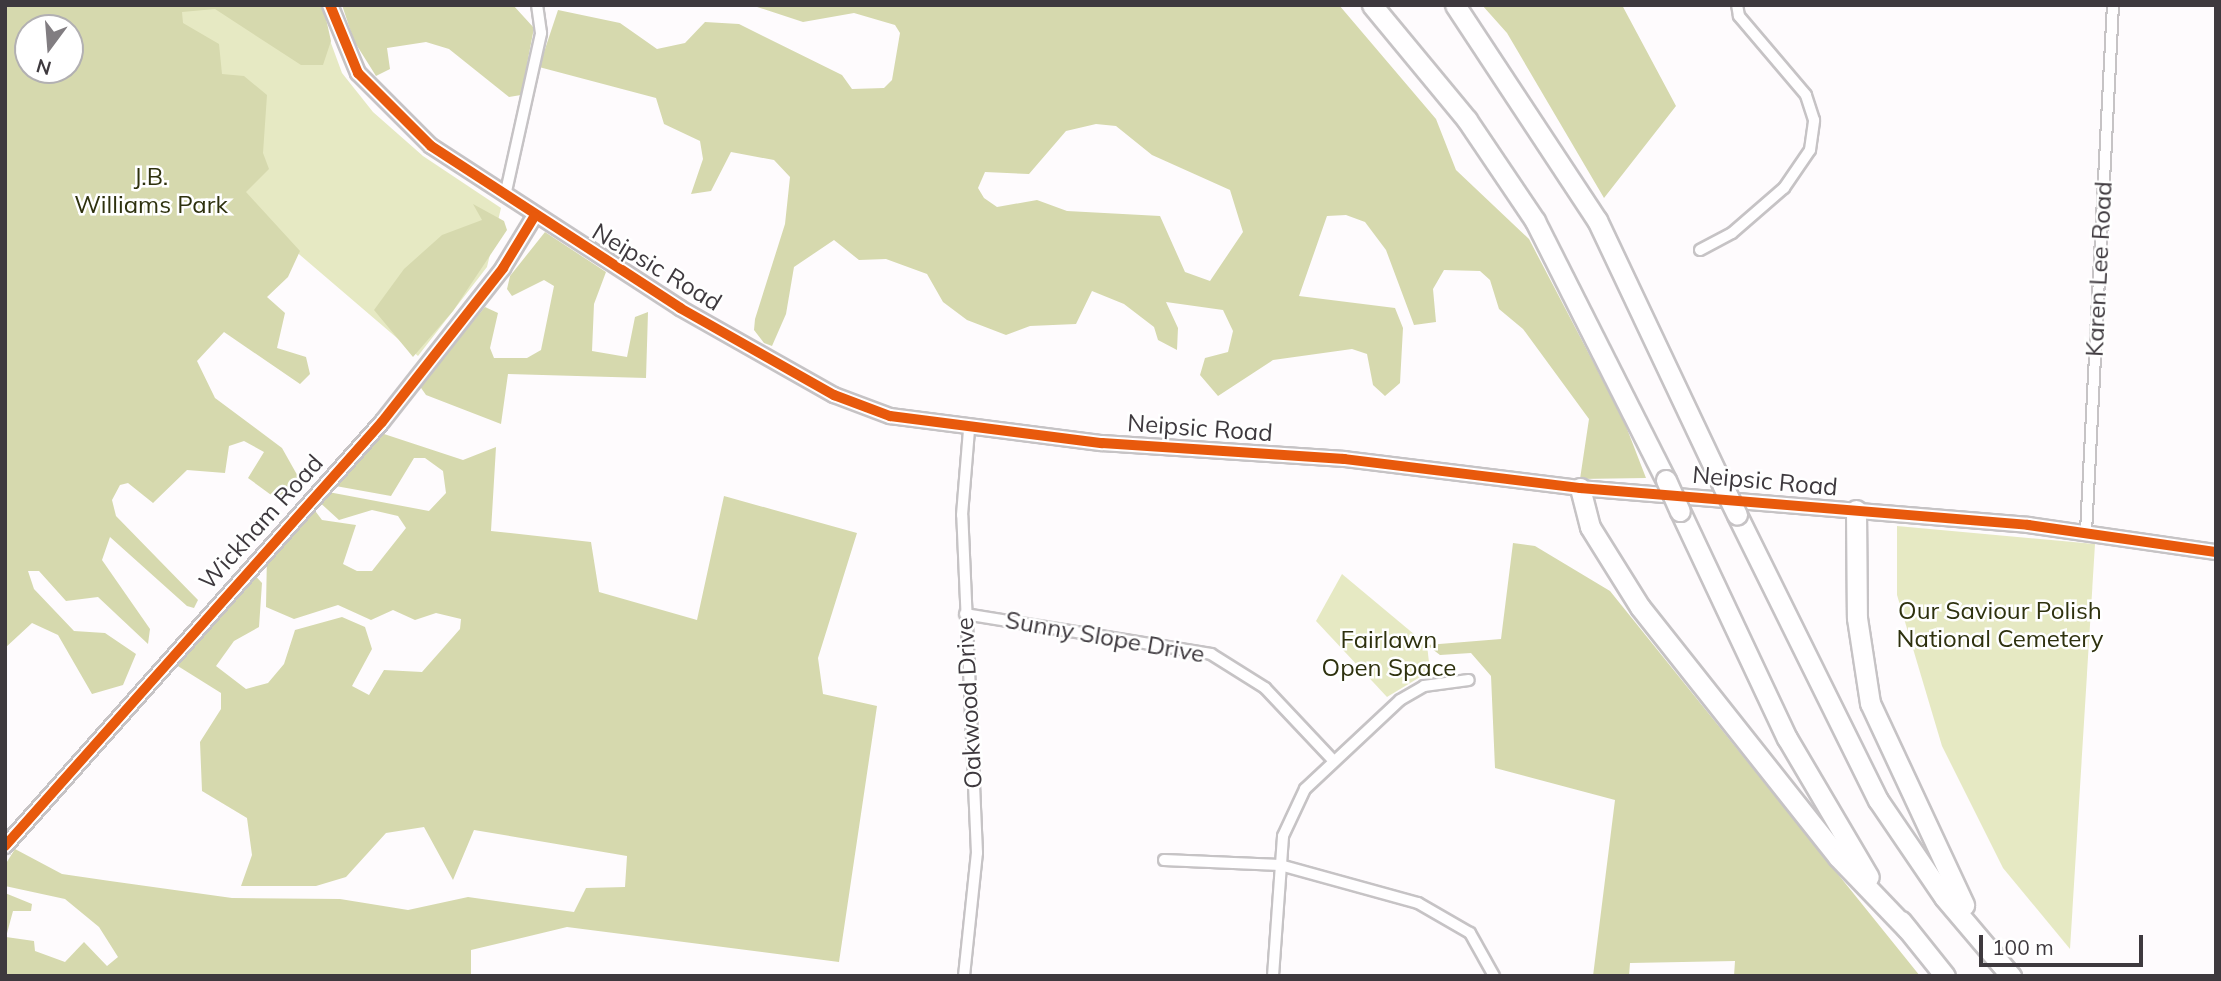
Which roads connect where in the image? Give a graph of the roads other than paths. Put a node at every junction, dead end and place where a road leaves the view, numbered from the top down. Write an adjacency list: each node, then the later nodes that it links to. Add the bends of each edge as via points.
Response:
1 (330, 5): 7 (street, Neipsic Road, via 348,56 383,104 431,146)
2 (537, 5): 7 (street, via 541,33)
3 (1372, 5): 21 (highway, bridge, via 1462,113 1530,213 1593,325 1810,780)
4 (1455, 5): 22 (highway, bridge, via 1597,220 1869,785)
5 (1737, 5): 9 (street, via 1739,16 1806,95 1814,120 1811,140 1784,188 1732,233)
6 (2113, 5): 13 (street, Karen Lee Road)
7 (506, 196): 8 (street, Neipsic Road)
8 (534, 217): 10 (street, Neipsic Road, via 834,395 890,416); 18 (street, Wickham Road, via 503,268 382,422)
9 (1700, 250)
10 (969, 430): 11 (street, Neipsic Road, via 1344,459); 15 (street, Oakwood Drive)
11 (1580, 488): 12 (street, Neipsic Road); 21 (highway, via 1590,527 1633,598 1838,857)
12 (1856, 510): 13 (street, Neipsic Road); 22 (highway, via 1857,618 1870,703 1931,845)
13 (2086, 532): 14 (street, Neipsic Road)
14 (2216, 552)
15 (964, 614): 17 (street, Sunny Slope Drive, via 1210,654 1265,688); 23 (street, Oakwood Drive, via 977,853)
16 (1469, 680): 17 (street, via 1424,686)
17 (1331, 758): 20 (street, via 1288,816)
18 (5, 846)
19 (1164, 860): 20 (street)
20 (1280, 865): 24 (street); 25 (street, via 1380,890 1446,916 1470,933)
21 (1907, 929): 26 (highway)
22 (1989, 952): 27 (highway)
23 (964, 976)
24 (1273, 976)
25 (1494, 976)
26 (1945, 976)
27 (2011, 976)

